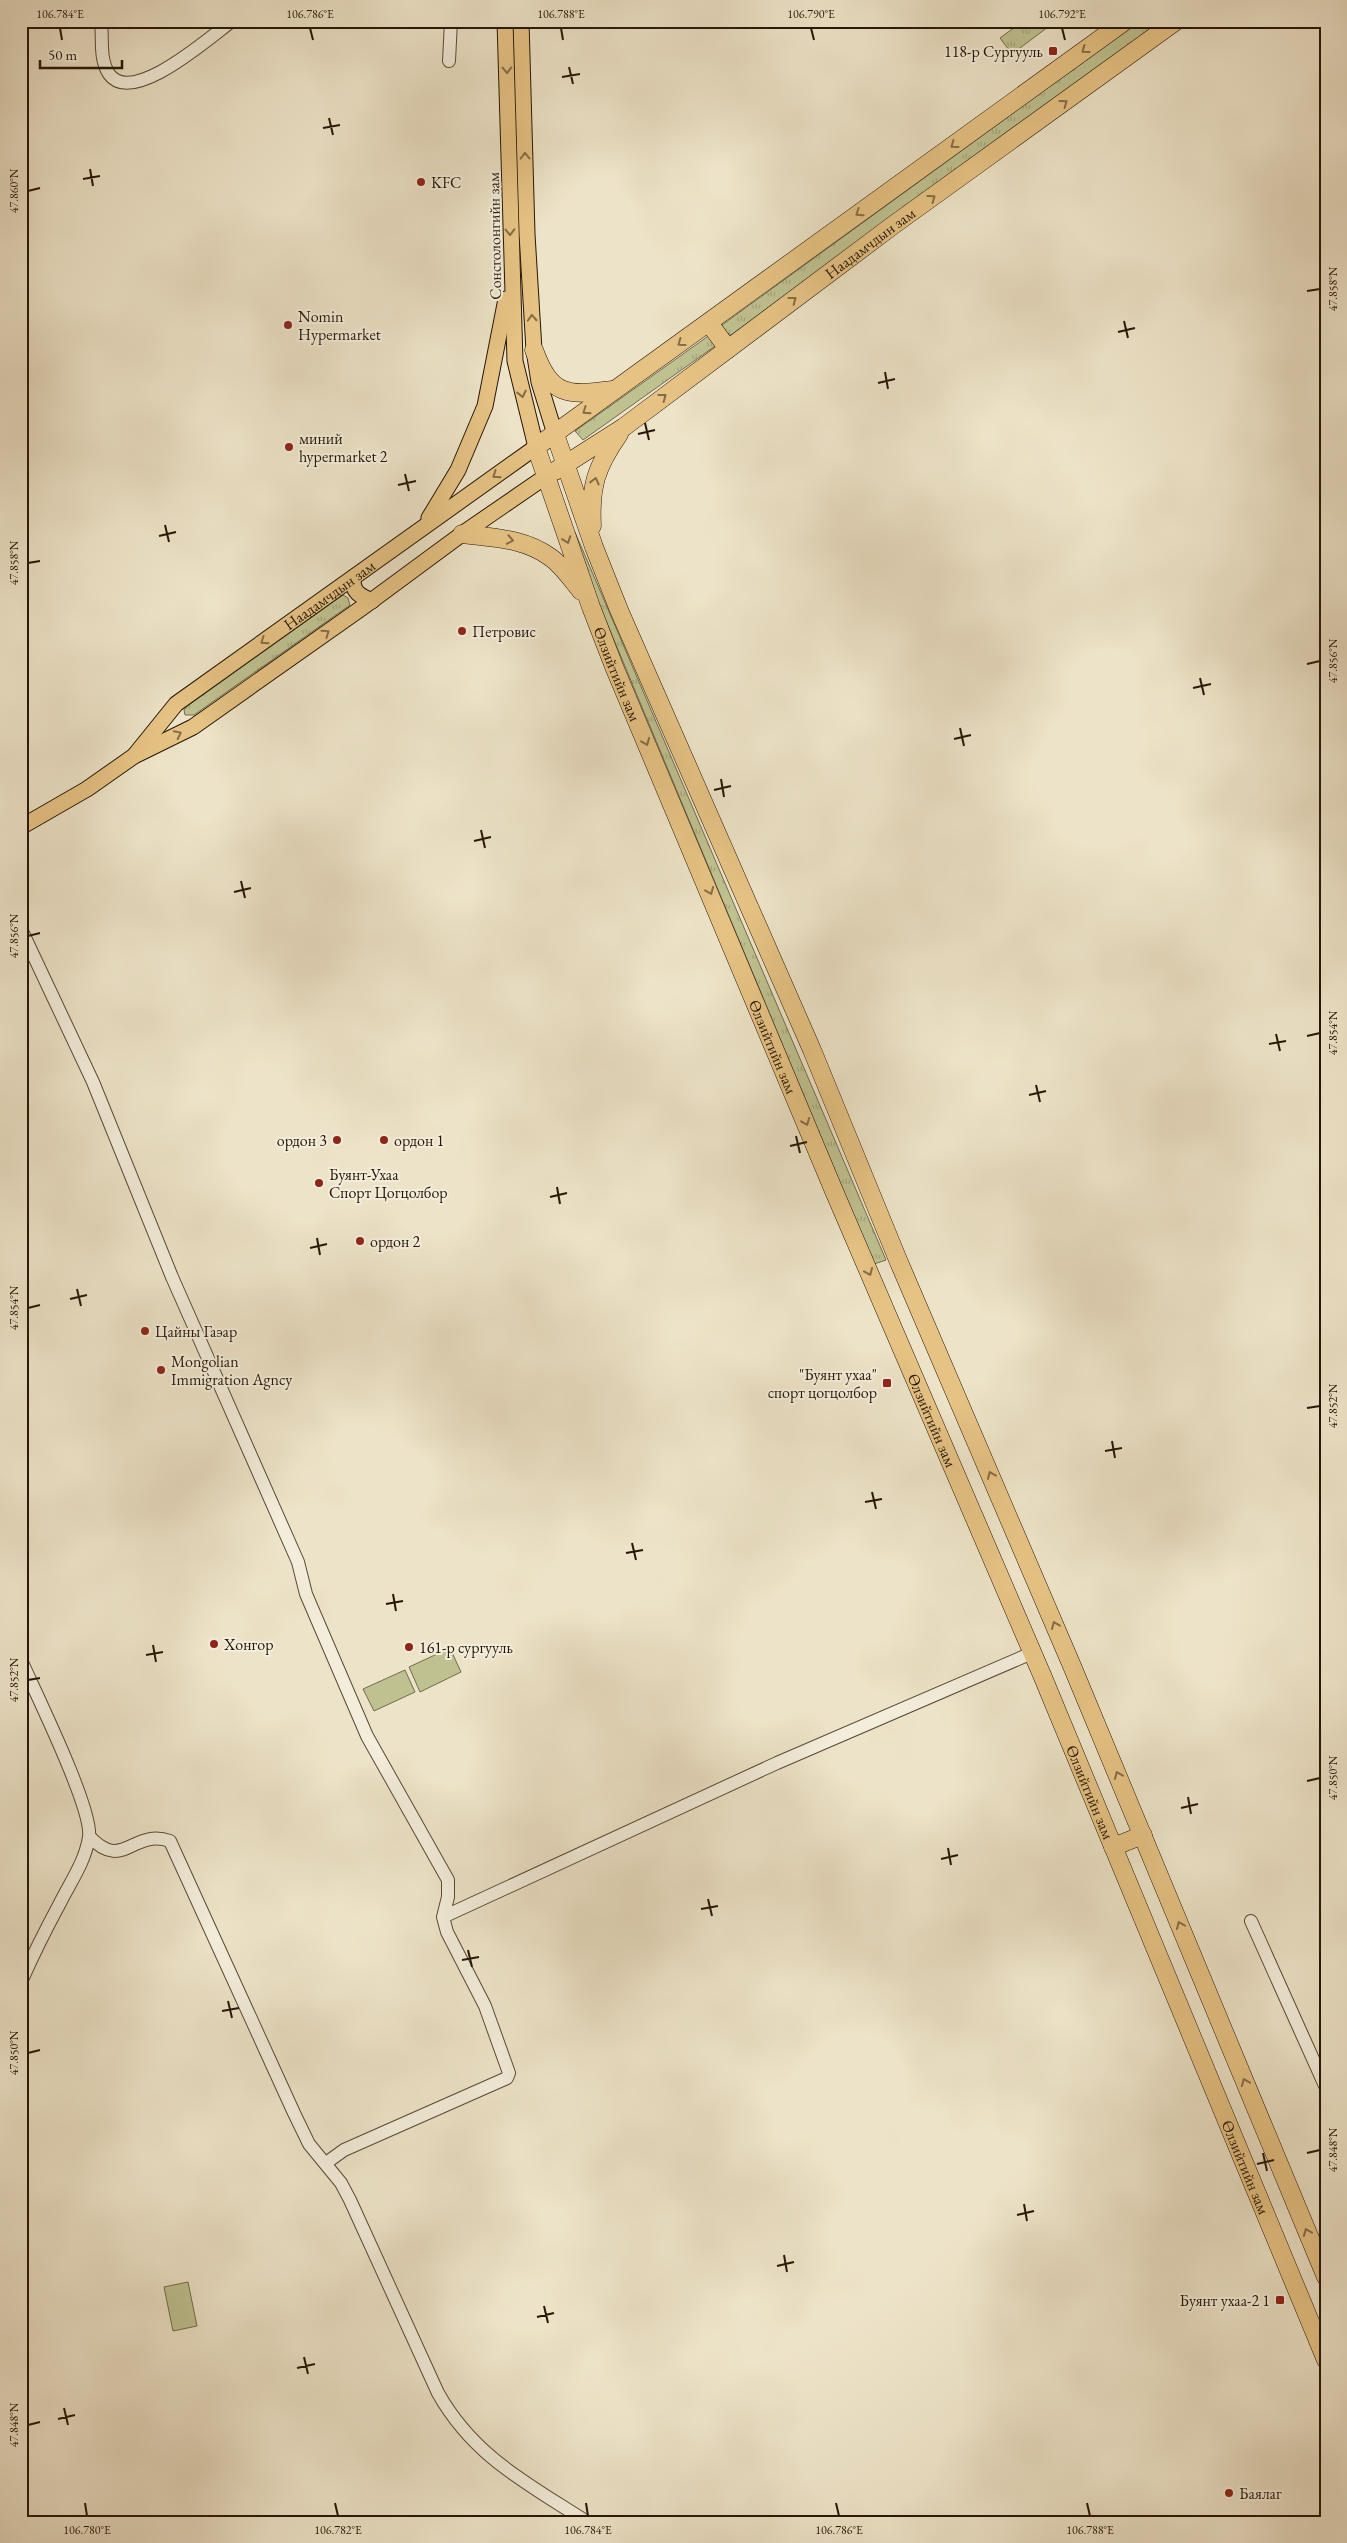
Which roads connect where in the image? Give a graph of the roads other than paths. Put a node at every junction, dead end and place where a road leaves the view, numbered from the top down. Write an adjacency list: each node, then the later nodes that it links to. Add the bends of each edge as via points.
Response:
1 (101, 21): 2 (street, via 108,72 123,84 154,76)
2 (232, 21)
3 (451, 21): 8 (street)
4 (505, 21): 9 (main road, Сонсголонгийн зам, one-way to 9)
5 (521, 21): 12 (main road, Сонсголонгийн зам, one-way to 5)
6 (1125, 21): 10 (highway, Наадамчдын зам, one-way to 10)
7 (1176, 21): 11 (highway, Наадамчдын зам, one-way to 7)
8 (449, 61)
9 (511, 268): 16 (main road, Сонсголонгийн зам, one-way to 16, via 515,361); 19 (main road, via 485,406 458,470)
10 (708, 323): 11 (highway); 13 (highway, Наадамчдын зам, one-way to 13)
11 (728, 349): 14 (highway, Наадамчдын зам, one-way to 11)
12 (534, 350): 13 (highway, via 543,374 554,385 584,394); 15 (main road, Сонсголонгийн зам, via 539,382)
13 (618, 389): 15 (highway, Наадамчдын зам, one-way to 15)
14 (624, 427): 17 (highway, Наадамчдын зам); 21 (highway, one-way to 14, via 591,498 594,478 603,456)
15 (555, 434): 16 (highway, Наадамчдын зам); 17 (highway, Өлзийтийн зам)
16 (536, 447): 18 (highway, Өлзийтийн зам); 19 (main road, Наадамчдын зам, one-way to 19)
17 (564, 465): 18 (highway, Наадамчдын зам); 21 (highway, Өлзийтийн зам)
18 (545, 478): 20 (main road, Наадамчдын зам); 24 (highway, Өлзийтийн зам, one-way to 24)
19 (425, 524): 22 (main road, Наадамчдын зам)
20 (462, 534): 24 (highway, one-way to 24, via 509,539 533,546 552,558); 25 (main road, Наадамчдын зам)
21 (594, 547): 32 (highway, Өлзийтийн зам, one-way to 21, via 812,1050)
22 (352, 578): 23 (main road, Наадамчдын зам); 25 (main road, via 356,593)
23 (339, 588): 26 (main road, via 351,596); 27 (main road, Наадамчдын зам, one-way to 27, via 176,704)
24 (588, 599): 30 (highway, Өлзийтийн зам, one-way to 30, via 834,1191)
25 (372, 601): 26 (main road, Наадамчдын зам)
26 (355, 613): 27 (main road, Наадамчдын зам, one-way to 26, via 193,727)
27 (134, 756): 28 (main road, Наадамчдын зам, via 87,789)
28 (21, 827)
29 (21, 929): 35 (street, via 93,1082 172,1277 298,1562 306,1594 367,1736 448,1880)
30 (1032, 1653): 34 (highway, Өлзийтийн зам); 35 (street, via 777,1763)
31 (21, 1660): 33 (street, via 79,1792)
32 (1143, 1835): 34 (highway); 40 (highway, Өлзийтийн зам, one-way to 32)
33 (89, 1836): 37 (street, via 78,1874 33,1953); 39 (street, via 101,1849 118,1852 147,1838 170,1841 309,2144)
34 (1113, 1847): 41 (highway, Өлзийтийн зам)
35 (443, 1918): 39 (street, via 455,1951 485,2006 509,2072 507,2078 344,2150)
36 (1251, 1921): 38 (street)
37 (21, 1982)
38 (1326, 2088)
39 (326, 2163): 42 (street, via 350,2200 450,2414 480,2449 501,2466)
40 (1326, 2278)
41 (1326, 2360)
42 (587, 2522)

